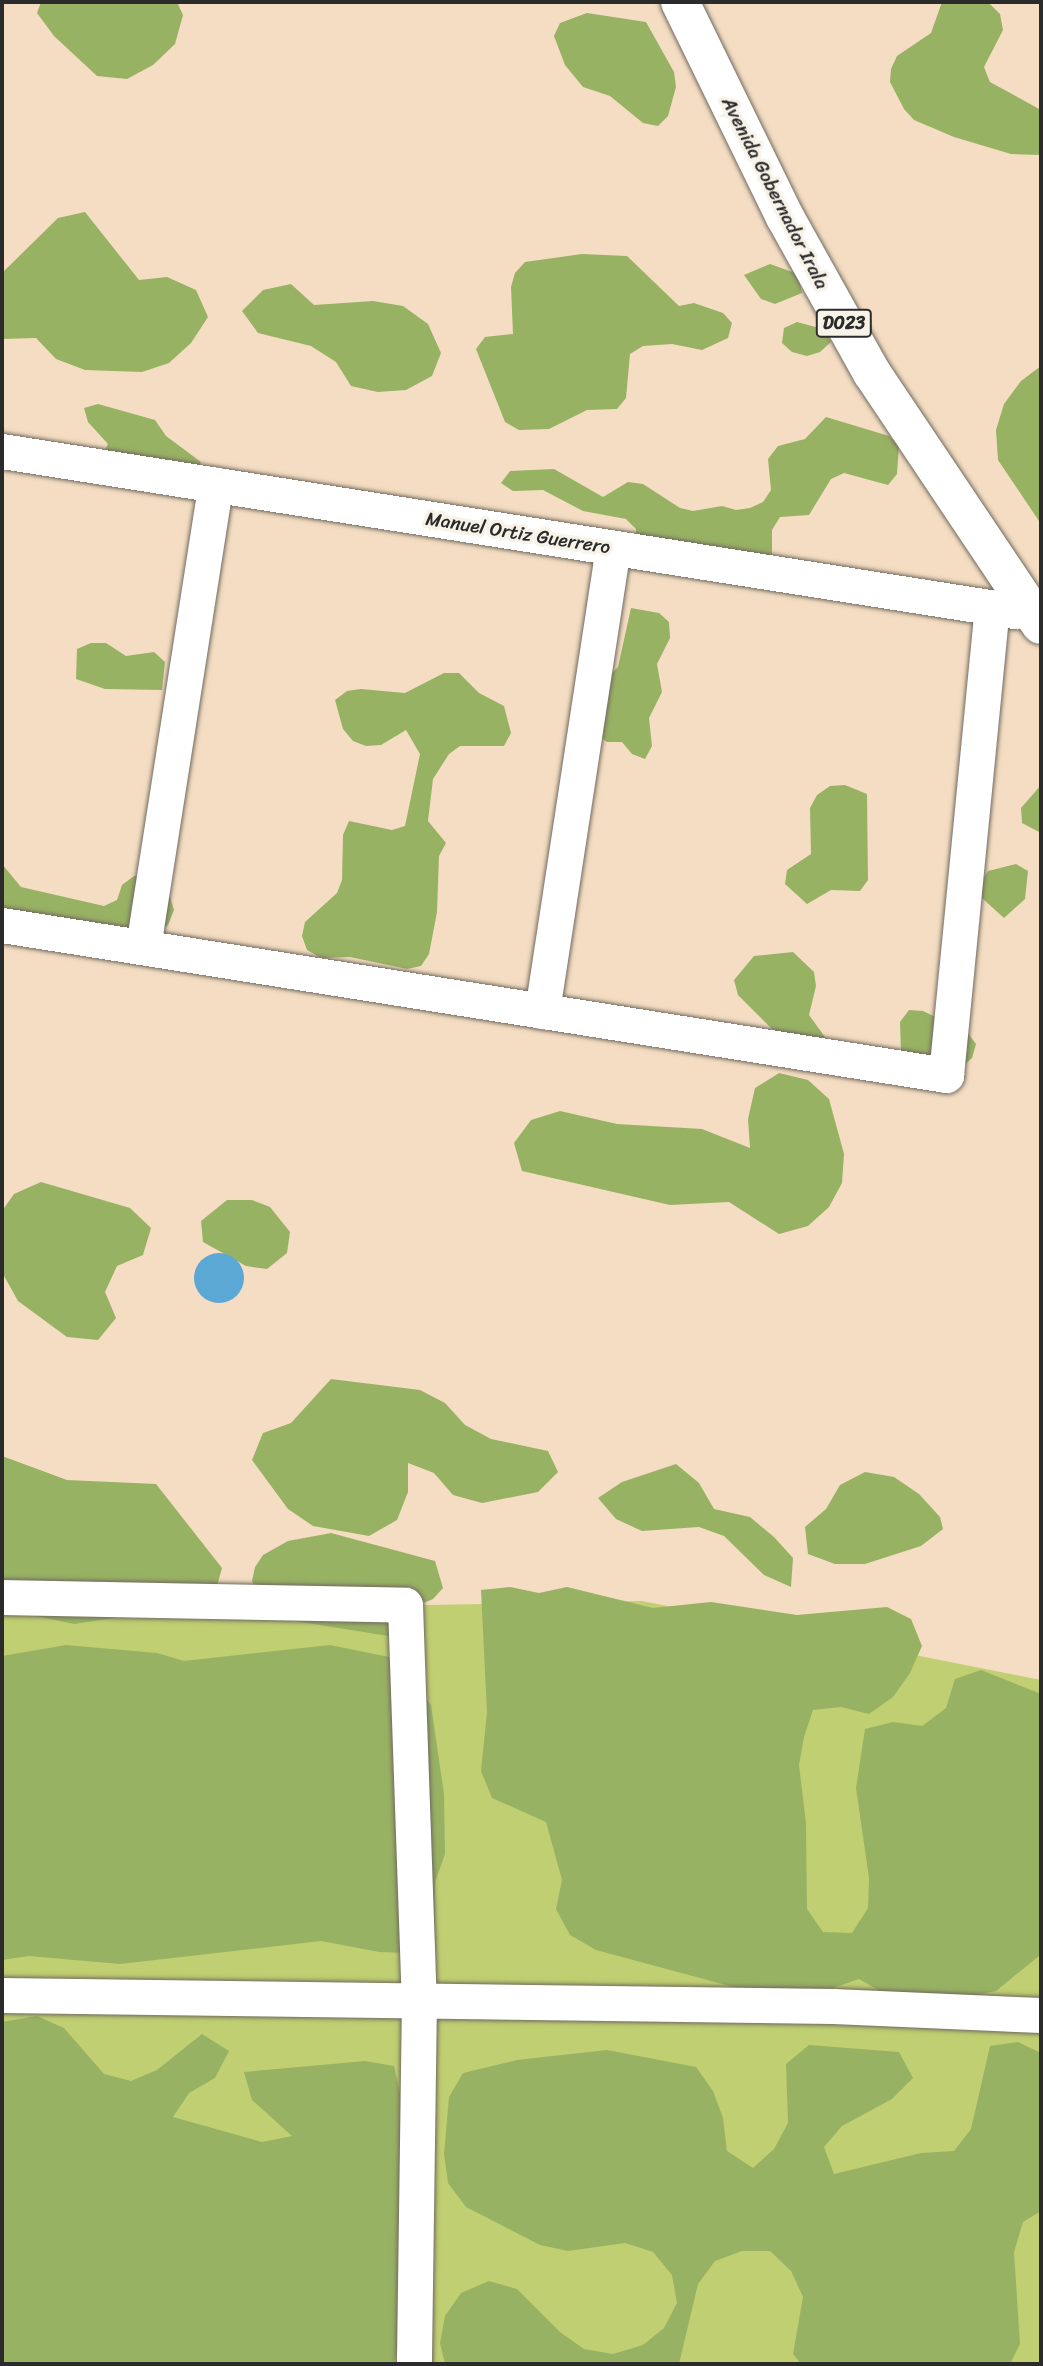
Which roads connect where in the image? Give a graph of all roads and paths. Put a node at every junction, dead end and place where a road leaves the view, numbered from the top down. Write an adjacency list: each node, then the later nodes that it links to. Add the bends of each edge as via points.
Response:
1 (680, 2): 6 (main road, Avenida Gobernador Irala / D023, via 785,217 872,373)
2 (2, 452): 3 (street, Manuel Ortiz Guerrero)
3 (215, 485): 4 (street, Manuel Ortiz Guerrero); 8 (street)
4 (612, 548): 5 (street, Manuel Ortiz Guerrero); 9 (street)
5 (992, 607): 6 (street, Manuel Ortiz Guerrero); 9 (street, via 946,1075)
6 (1037, 620)
7 (2, 925): 8 (street)
8 (143, 947): 9 (street)
9 (542, 1011)
10 (2, 1597): 12 (street, via 405,1605)
11 (2, 1995): 12 (street)
12 (419, 1999): 13 (street); 14 (street)
13 (1041, 2015)
14 (414, 2364)

